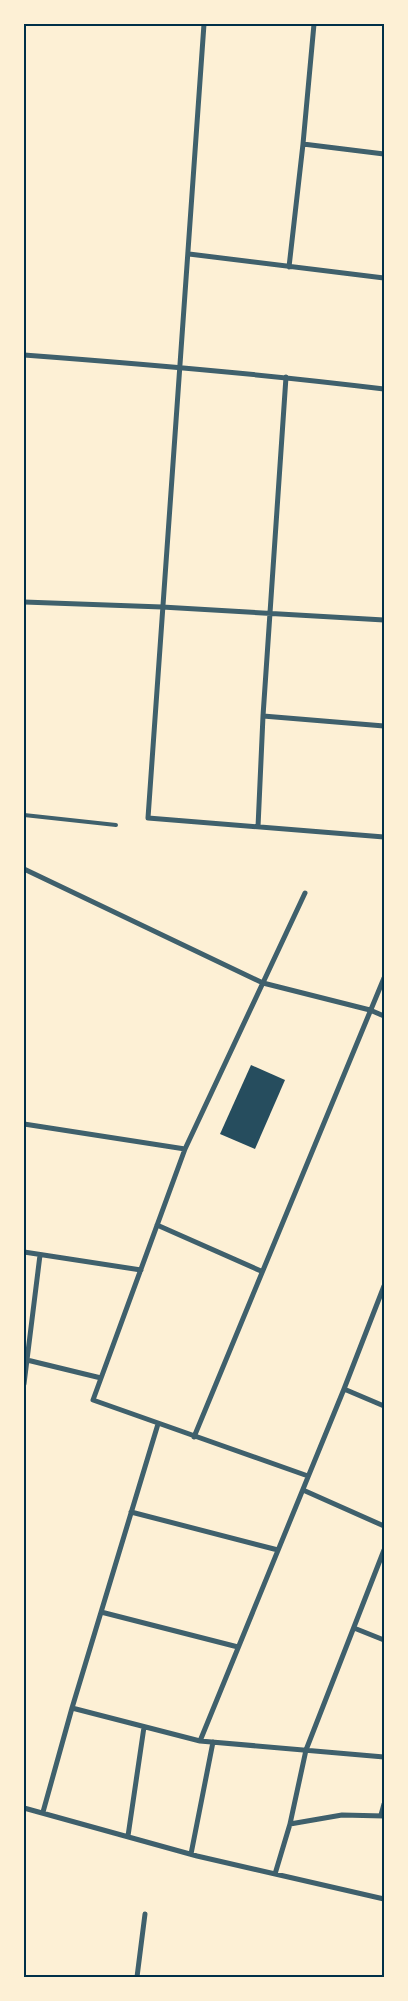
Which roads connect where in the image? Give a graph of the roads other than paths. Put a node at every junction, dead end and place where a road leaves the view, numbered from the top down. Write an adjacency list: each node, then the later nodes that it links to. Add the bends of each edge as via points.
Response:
1 (204, 24): 5 (street)
2 (314, 24): 3 (street)
3 (303, 144): 4 (street); 6 (street)
4 (384, 154)
5 (189, 254): 6 (street); 9 (street)
6 (289, 267): 7 (street)
7 (384, 278)
8 (24, 355): 9 (street)
9 (181, 367): 10 (street); 13 (street)
10 (286, 377): 11 (street); 14 (street)
11 (384, 389)
12 (24, 602): 13 (street)
13 (162, 607): 14 (street); 20 (street, via 148,818)
14 (271, 613): 15 (street); 16 (street)
15 (384, 620)
16 (263, 716): 17 (street); 20 (street)
17 (384, 726)
18 (24, 815): 19 (lane)
19 (116, 826)
20 (258, 827): 21 (street)
21 (384, 837)
22 (24, 869): 25 (street)
23 (305, 893): 25 (street)
24 (384, 978): 26 (street)
25 (263, 983): 26 (street); 29 (street)
26 (370, 1010): 27 (street); 34 (street)
27 (384, 1016)
28 (24, 1124): 29 (street)
29 (185, 1149): 30 (street)
30 (157, 1225): 33 (street); 34 (street)
31 (24, 1252): 32 (street)
32 (40, 1255): 33 (street); 36 (street)
33 (140, 1270): 37 (street)
34 (262, 1271): 42 (street)
35 (384, 1286): 39 (street)
36 (27, 1360): 37 (street); 38 (street)
37 (101, 1378): 41 (street, via 93,1400)
38 (24, 1384)
39 (344, 1389): 40 (street); 43 (street)
40 (384, 1406)
41 (158, 1424): 42 (street); 45 (street)
42 (194, 1437): 43 (street)
43 (308, 1476): 44 (street)
44 (303, 1490): 46 (street); 47 (street)
45 (132, 1512): 47 (street); 49 (street)
46 (384, 1526)
47 (278, 1550): 52 (street)
48 (384, 1550): 50 (street)
49 (101, 1612): 52 (street); 53 (street)
50 (354, 1628): 51 (street); 57 (street)
51 (384, 1640)
52 (238, 1647): 55 (street)
53 (72, 1708): 54 (street); 61 (street)
54 (144, 1727): 55 (street); 64 (street)
55 (200, 1741): 56 (street)
56 (213, 1742): 57 (street); 65 (street)
57 (306, 1750): 58 (street); 63 (street)
58 (384, 1757)
59 (384, 1804): 62 (street)
60 (24, 1808): 61 (street)
61 (43, 1812): 64 (street)
62 (383, 1816): 63 (street, via 342,1815)
63 (290, 1824): 66 (street)
64 (128, 1836): 65 (street)
65 (191, 1854): 66 (street)
66 (275, 1874): 67 (street)
67 (384, 1899)
68 (145, 1914): 69 (street)
69 (137, 1977)

